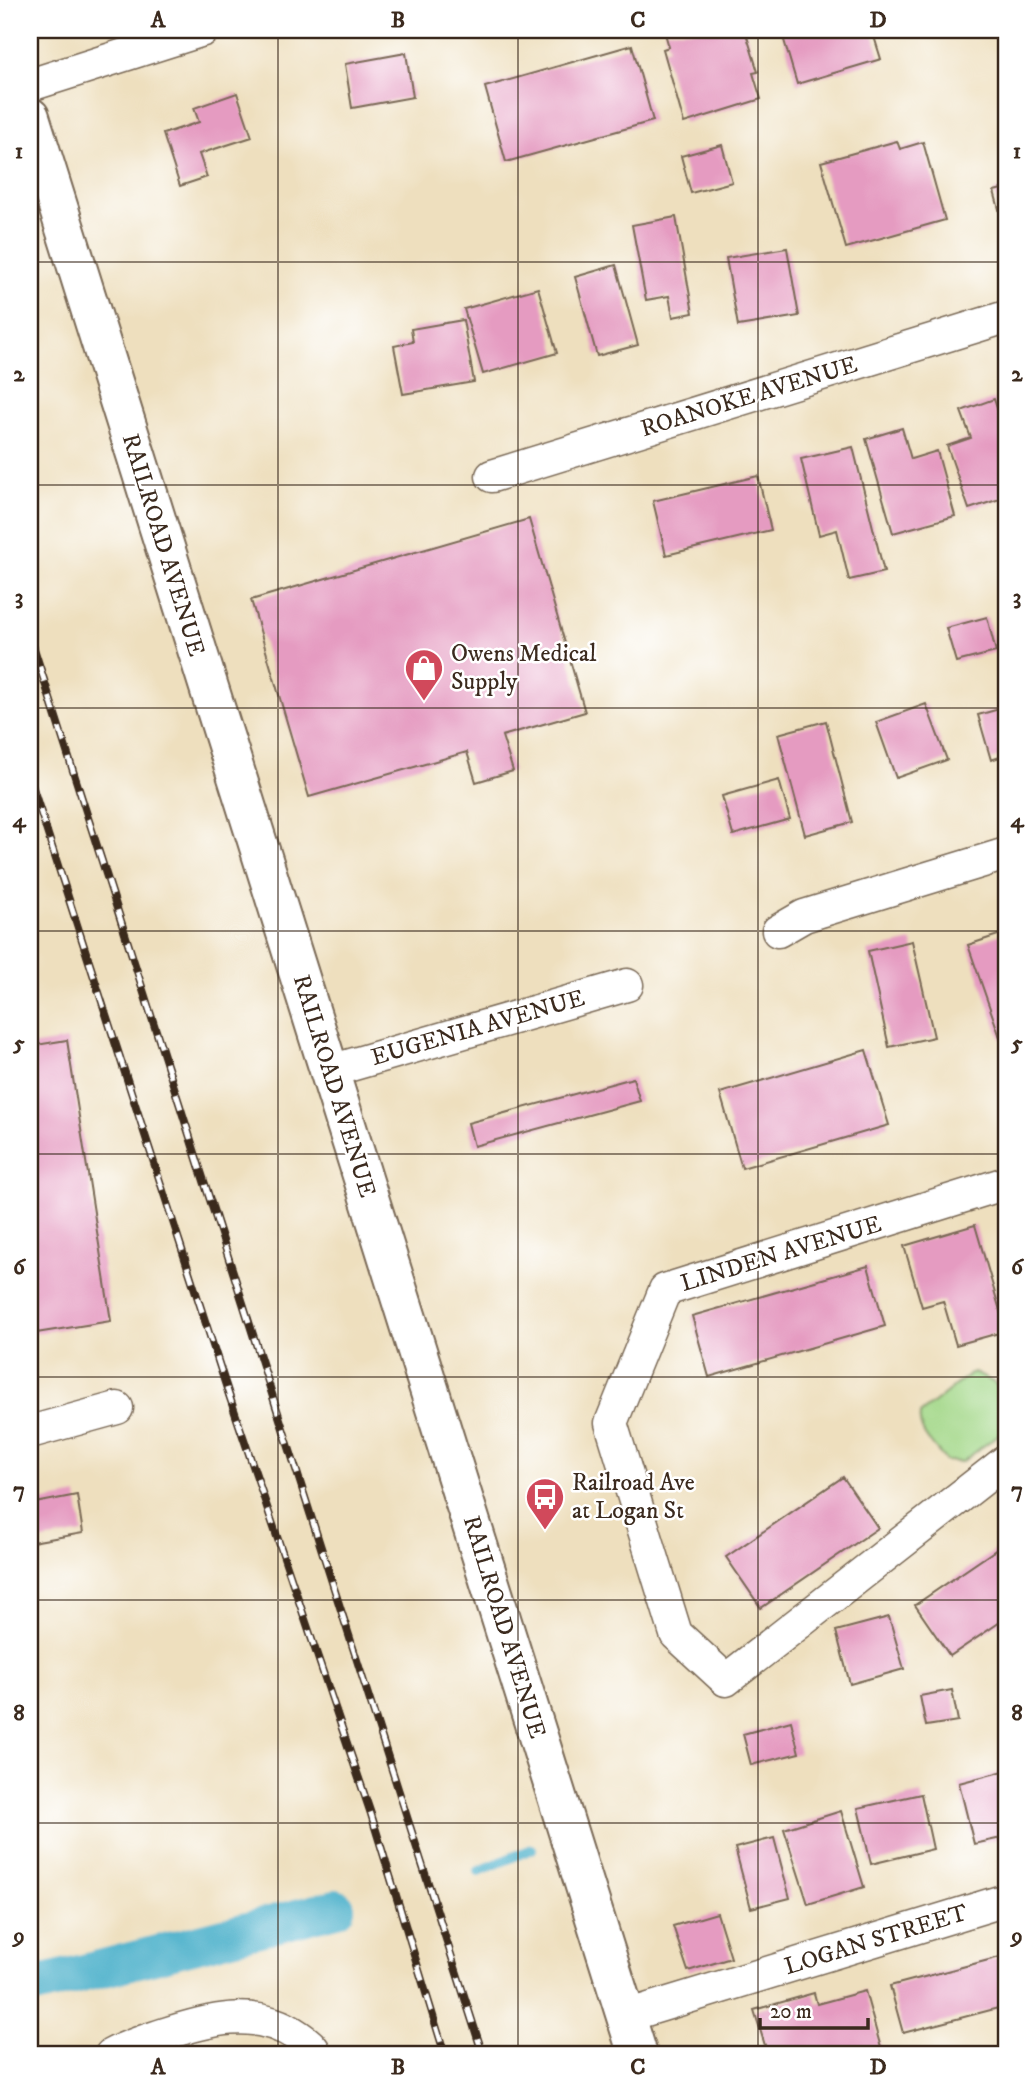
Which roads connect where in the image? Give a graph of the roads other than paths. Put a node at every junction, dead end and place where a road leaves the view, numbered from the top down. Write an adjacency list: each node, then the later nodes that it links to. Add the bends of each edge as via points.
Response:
1 (203, 30): 2 (street)
2 (30, 85)
3 (30, 117): 9 (main road, RAILROAD AVENUE)
4 (1006, 317): 5 (street, ROANOKE AVENUE)
5 (492, 476)
6 (1006, 854): 7 (street, via 804,916)
7 (778, 931)
8 (627, 985): 9 (street, EUGENIA AVENUE)
9 (330, 1072): 15 (main road, RAILROAD AVENUE)
10 (1006, 1183): 13 (street, LINDEN AVENUE, via 665,1290 611,1423 676,1634 726,1680)
11 (117, 1408): 12 (street)
12 (30, 1432)
13 (1006, 1461)
14 (1006, 1900): 15 (street, LOGAN STREET)
15 (626, 2017): 18 (main road, RAILROAD AVENUE)
16 (111, 2055): 17 (street, via 202,2022 250,2018 282,2025)
17 (316, 2055)
18 (638, 2055)

